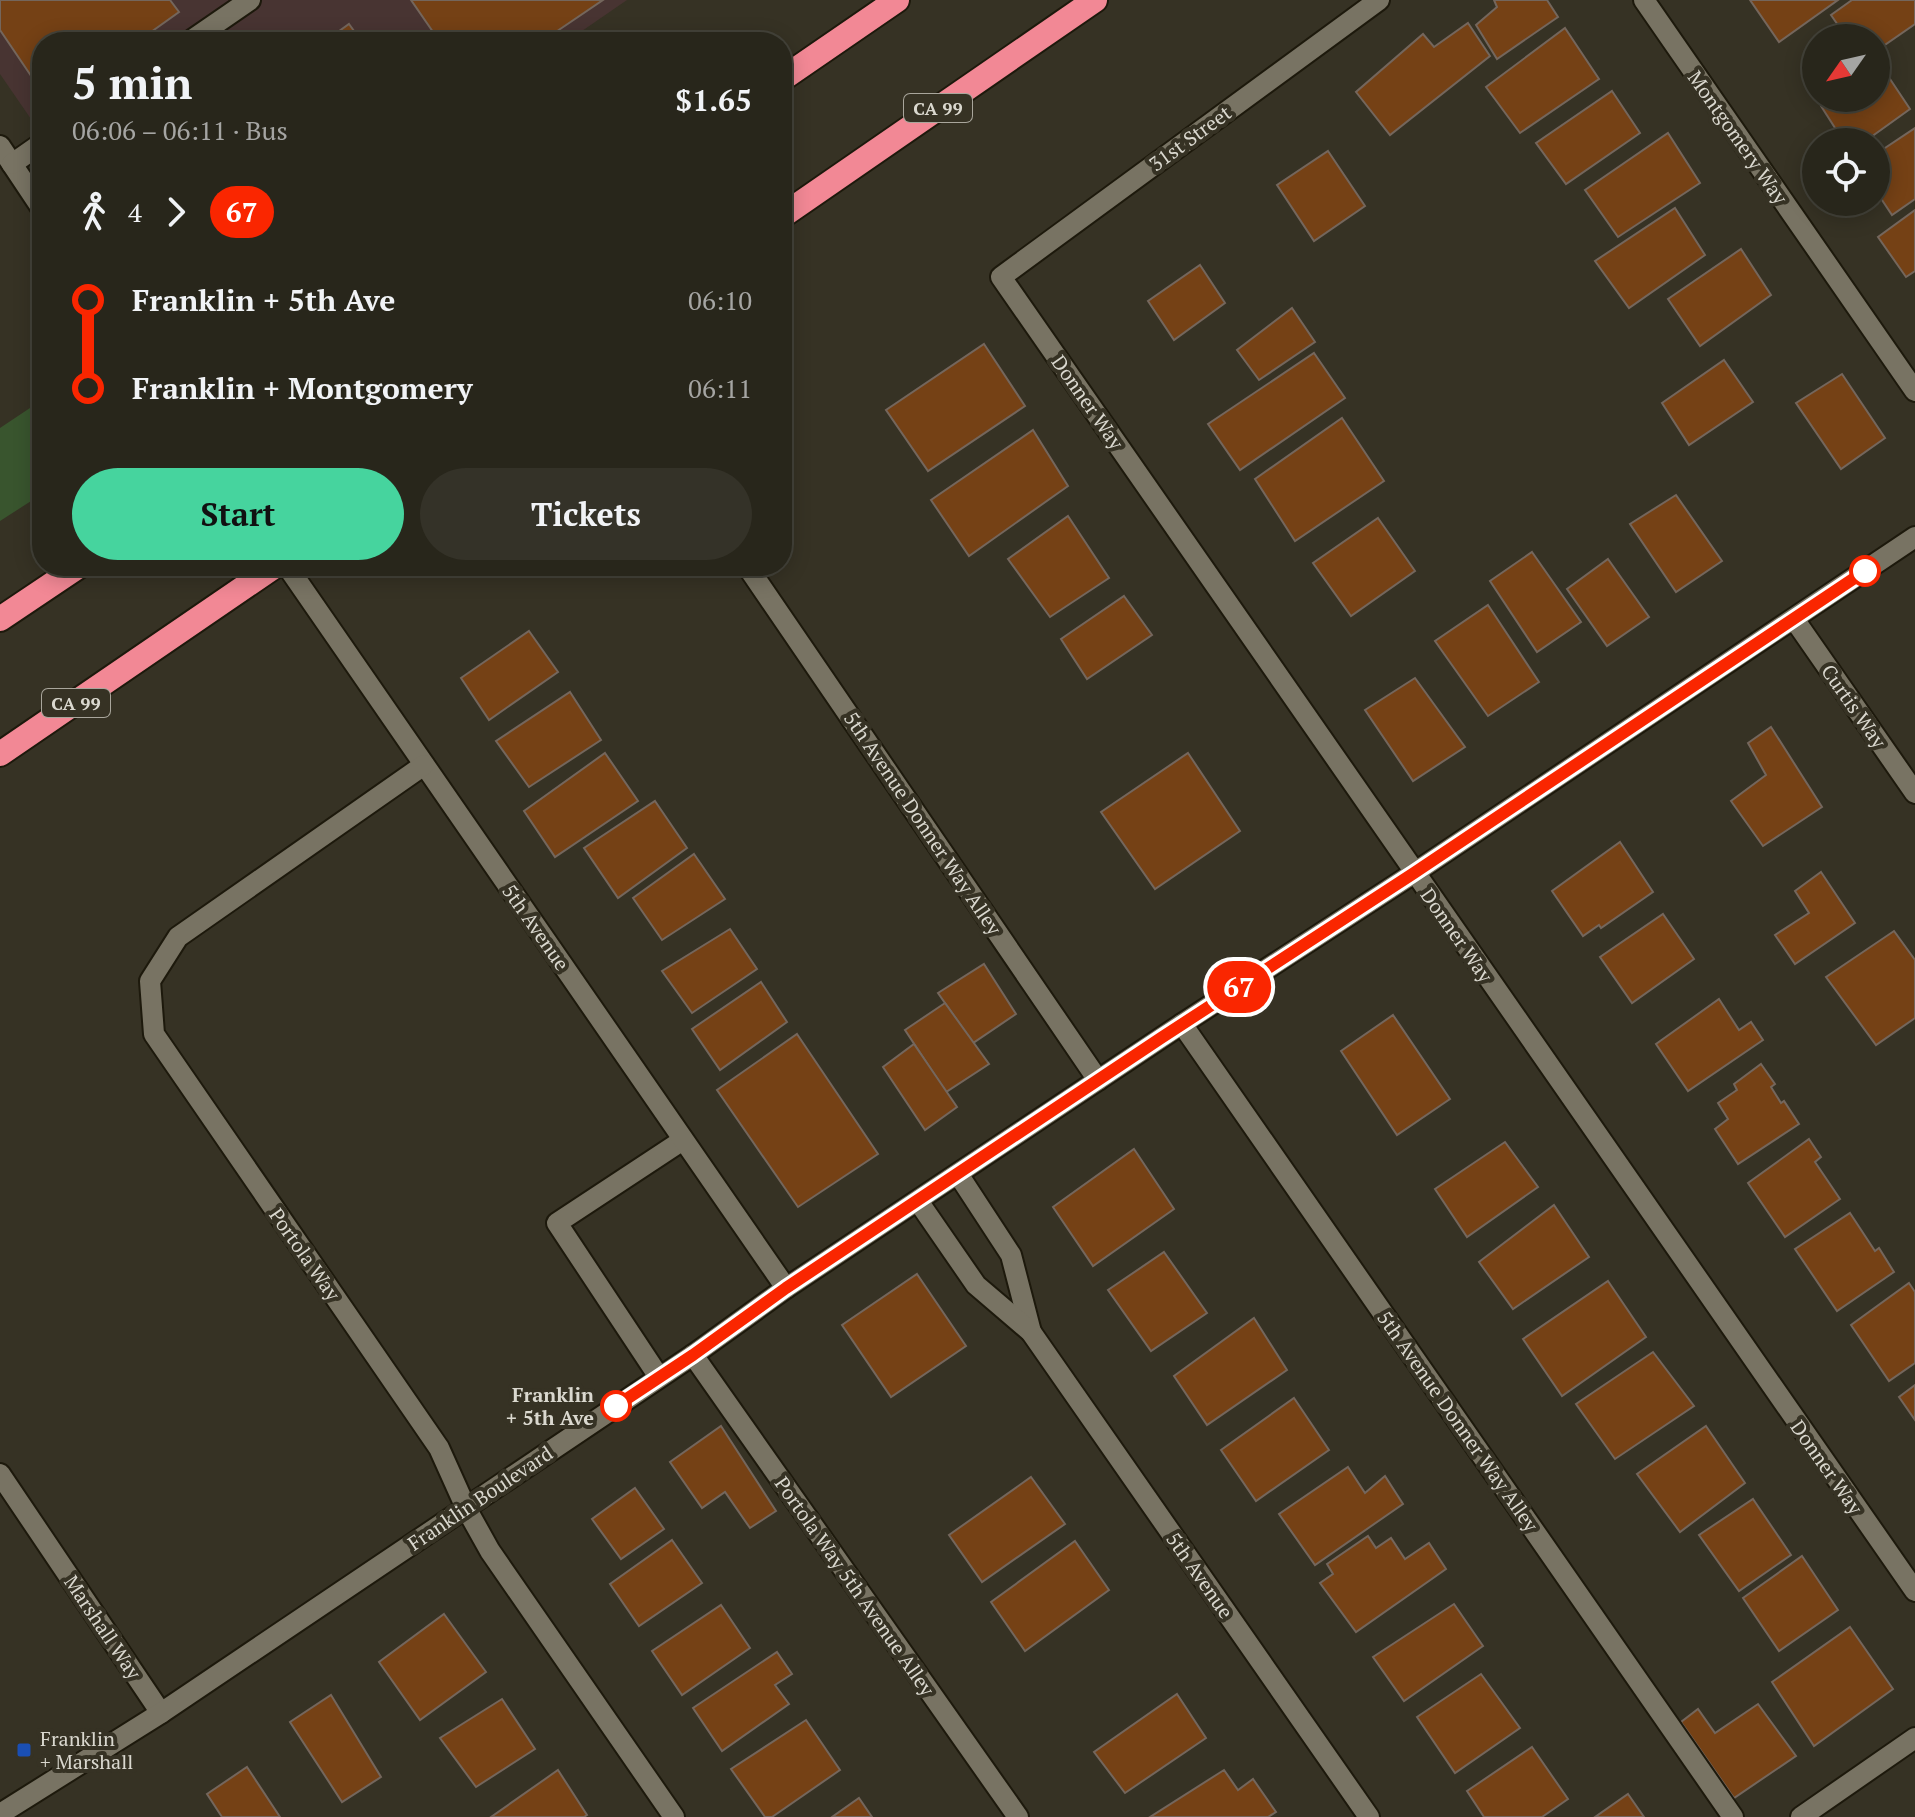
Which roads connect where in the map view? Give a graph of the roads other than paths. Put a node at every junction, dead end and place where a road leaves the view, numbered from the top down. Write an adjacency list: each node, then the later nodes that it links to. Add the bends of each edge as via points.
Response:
1 (250, 0): 6 (street)
2 (897, 0): 7 (highway)
3 (1095, 0): 11 (highway, CA 99)
4 (1379, 0): 12 (street, 31st Street)
5 (1644, 0): 13 (street, Montgomery Way)
6 (204, 32)
7 (792, 72)
8 (32, 149): 9 (street)
9 (7, 164): 10 (street)
10 (32, 196)
11 (792, 209)
12 (1001, 277): 26 (street, Donner Way)
13 (1915, 391)
14 (1915, 537): 20 (street, Franklin Boulevard)
15 (64, 576): 19 (highway)
16 (260, 576): 21 (highway, CA 99)
17 (294, 576): 23 (street, 5th Avenue)
18 (754, 576): 28 (street, 5th Avenue Donner Way Alley)
19 (0, 619)
20 (1794, 619): 25 (street, Curtis Way); 26 (street, Franklin Boulevard)
21 (151, 651): 22 (highway, CA 99); 24 (highway)
22 (0, 754)
23 (424, 765): 29 (street, 5th Avenue); 37 (street, Portola Way, via 178,937 150,981 154,1034 439,1448)
24 (0, 773)
25 (1915, 793)
26 (1414, 873): 27 (street, Franklin Boulevard); 38 (street, Donner Way)
27 (1182, 1024): 28 (street, Franklin Boulevard); 45 (street, 5th Avenue Donner Way Alley)
28 (1098, 1080): 30 (street, Franklin Boulevard)
29 (683, 1140): 32 (street, 5th Avenue); 35 (street, via 557,1223)
30 (958, 1174): 31 (street, Franklin Boulevard); 33 (street, 5th Avenue, via 1011,1255)
31 (918, 1201): 32 (street, Franklin Boulevard); 33 (street, 5th Avenue, via 976,1285)
32 (786, 1288): 34 (street, Franklin Boulevard)
33 (1031, 1332): 44 (street, 5th Avenue)
34 (693, 1355): 35 (street, Franklin Boulevard); 43 (street, Portola Way 5th Avenue Alley)
35 (659, 1377): 37 (street, Franklin Boulevard)
36 (0, 1474): 39 (street, Marshall Way)
37 (466, 1508): 39 (street, Franklin Boulevard); 42 (street, Portola Way, via 490,1551)
38 (1915, 1591)
39 (161, 1713): 41 (street, Franklin Boulevard)
40 (1915, 1738): 46 (street)
41 (0, 1814)
42 (674, 1817)
43 (1018, 1817)
44 (1369, 1817)
45 (1733, 1817)
46 (1801, 1817)

